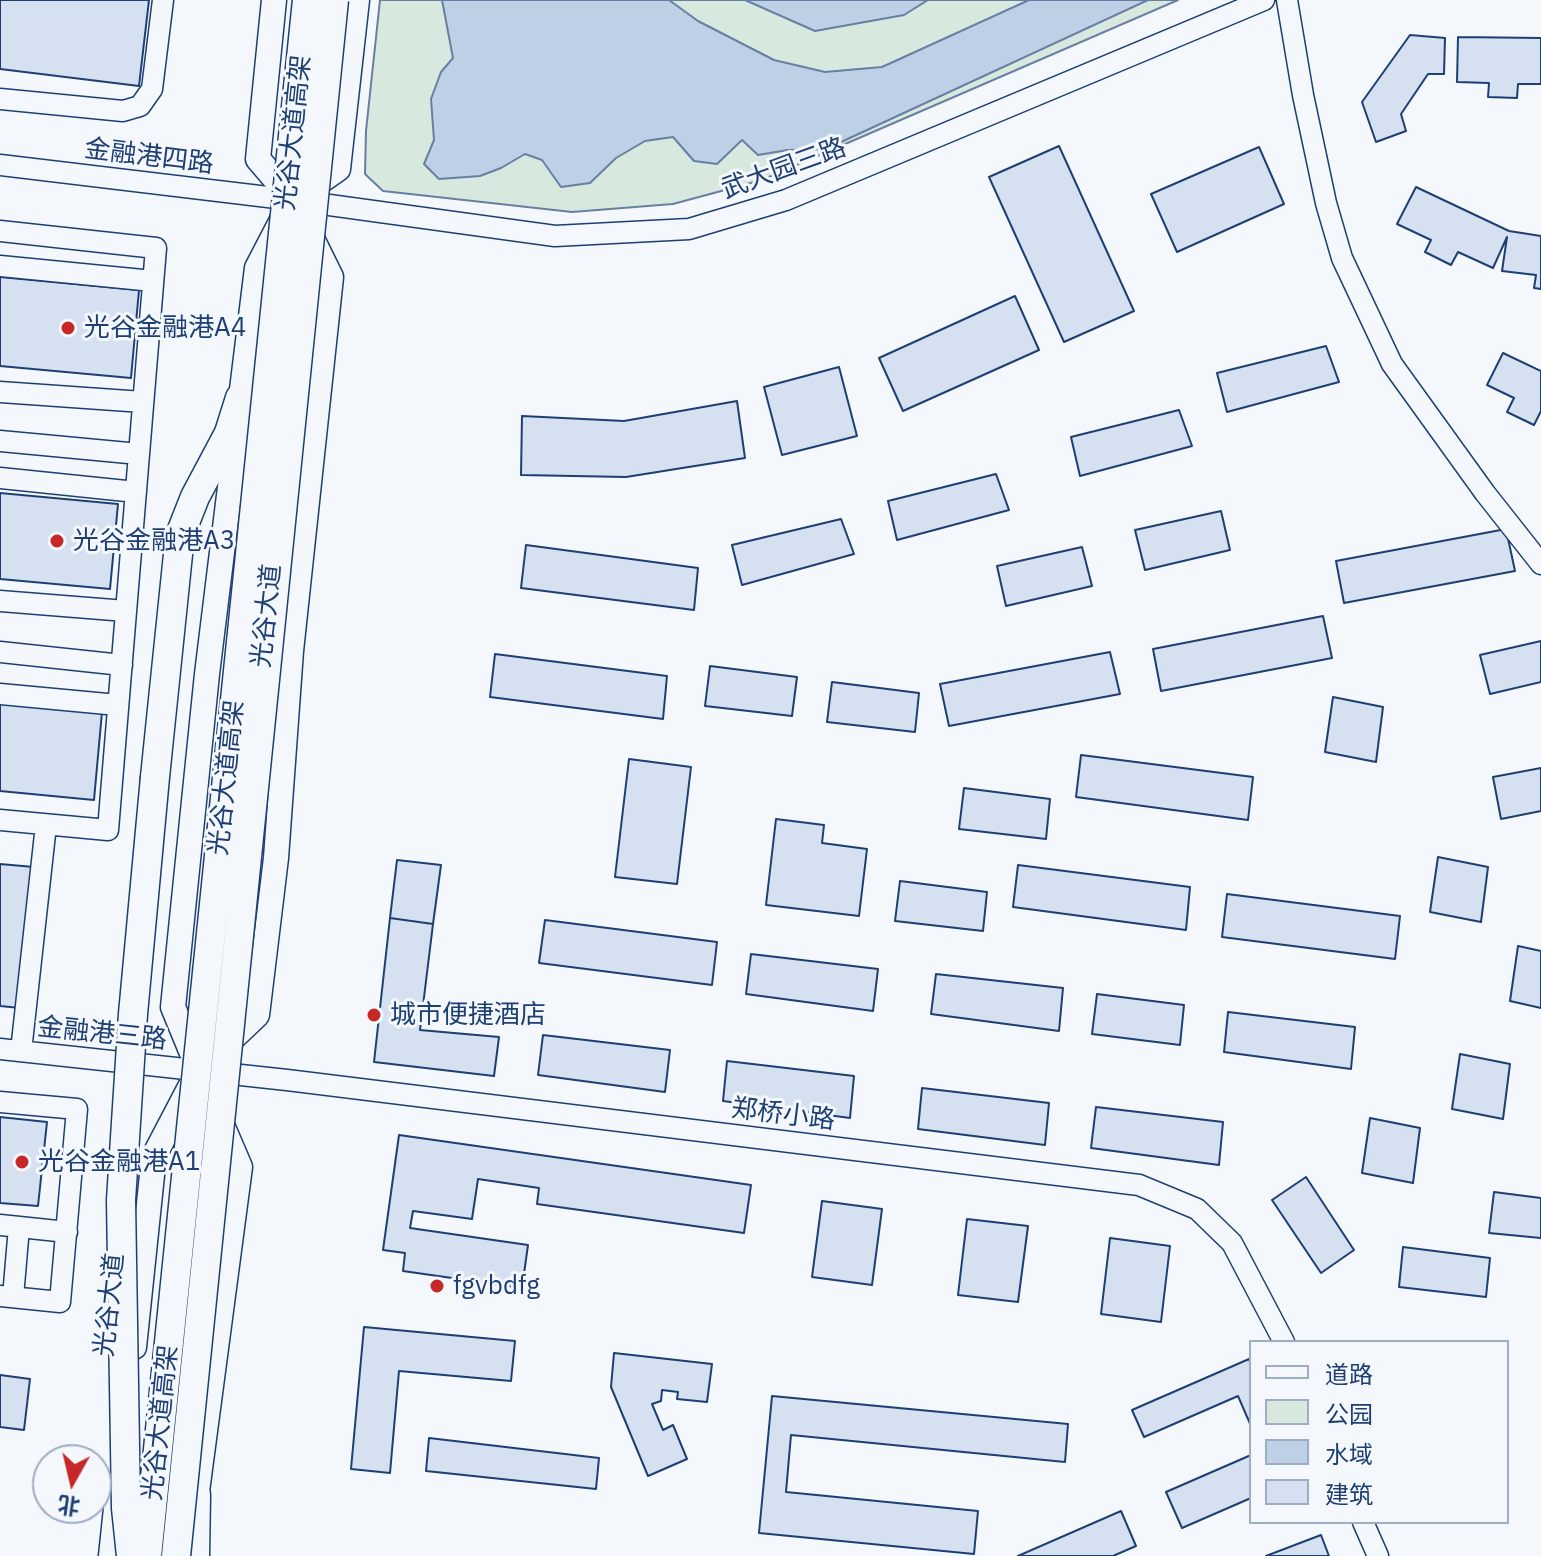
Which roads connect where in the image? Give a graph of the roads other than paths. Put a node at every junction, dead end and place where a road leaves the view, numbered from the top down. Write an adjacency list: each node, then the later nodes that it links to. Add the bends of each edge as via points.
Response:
1 (163, 0): 8 (street, via 152,89 140,106 123,111)
2 (274, 0): 10 (main road, 光谷大道, via 258,159)
3 (307, 0): 41 (highway, 光谷大道高架, bridge)
4 (334, 0): 42 (highway, 光谷大道高架, bridge)
5 (357, 0): 10 (main road, 光谷大道, via 338,169)
6 (1264, 0): 10 (street, 武大园三路, via 786,200 689,229 555,236)
7 (1287, 0): 21 (street, via 1316,157 1342,258 1392,364)
8 (0, 99)
9 (0, 165): 10 (street, 金融港四路)
10 (293, 200): 15 (main road, 光谷大道, via 257,268); 31 (main road, 光谷大道, via 331,277 291,651 276,858 257,1015)
11 (0, 231): 13 (street, via 156,248)
12 (0, 266): 13 (street)
13 (153, 281): 16 (street)
14 (0, 392): 16 (street)
15 (240, 398): 31 (main road, 光谷大道, via 173,1007); 40 (highway, bridge, via 180,535 155,777 121,1200)
16 (143, 402): 18 (street)
17 (0, 441): 18 (street)
18 (139, 454): 20 (street)
19 (0, 478): 20 (street)
20 (136, 492): 23 (street)
21 (1541, 564)
22 (0, 601): 23 (street)
23 (126, 611): 25 (street)
24 (0, 652): 25 (street)
25 (122, 665): 27 (street)
26 (0, 694): 27 (street)
27 (118, 705): 29 (street, via 108,830)
28 (0, 820): 29 (street)
29 (46, 825): 30 (street)
30 (10, 1050): 31 (street, 金融港三路)
31 (199, 1070): 36 (street, 郑桥小路, via 1139,1185 1197,1209 1232,1243); 37 (main road, 光谷大道, via 240,1167); 39 (main road, 光谷大道, via 154,1156)
32 (0, 1102): 34 (street, via 77,1109)
33 (10, 1226): 34 (street); 35 (street)
34 (67, 1232): 35 (street, via 60,1302)
35 (6, 1297)
36 (1283, 1340)
37 (196, 1495): 43 (main road, 光谷大道); 44 (highway)
38 (1364, 1524): 45 (street)
39 (111, 1556)
40 (131, 1556)
41 (147, 1556)
42 (176, 1556)
43 (188, 1556)
44 (195, 1556)
45 (1378, 1556)

